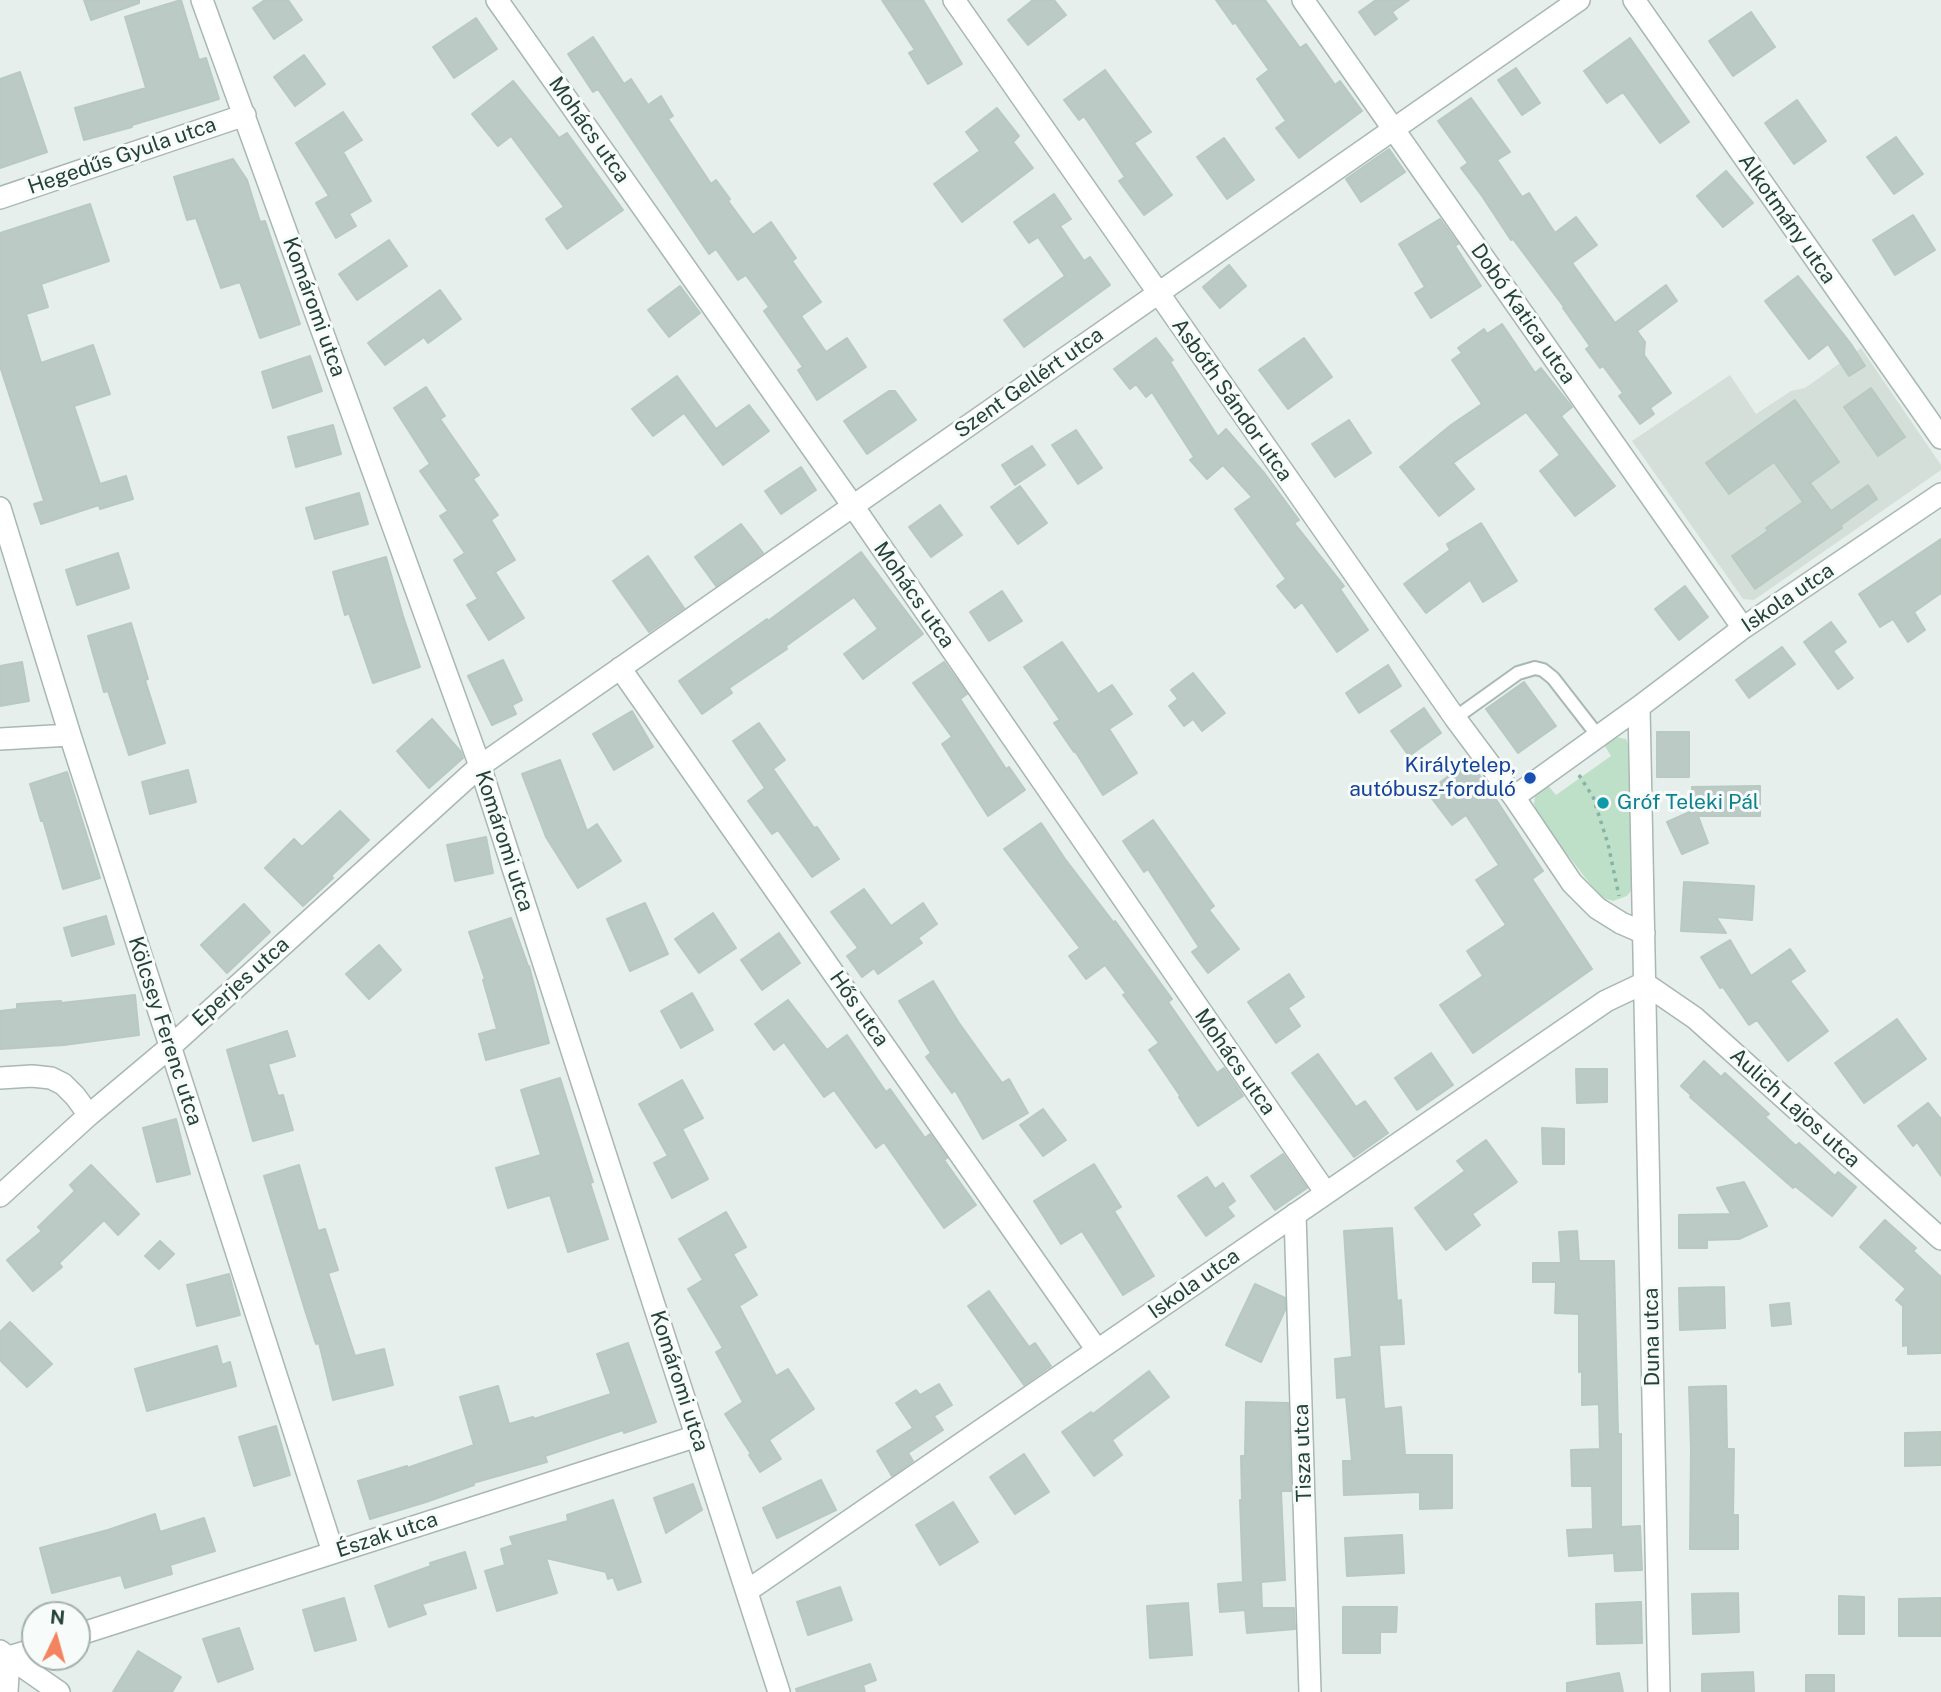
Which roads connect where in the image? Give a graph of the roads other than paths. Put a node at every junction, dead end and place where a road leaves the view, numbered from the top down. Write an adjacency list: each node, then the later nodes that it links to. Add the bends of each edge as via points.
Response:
1 (202, 0): 7 (street, Komáromi utca)
2 (497, 0): 13 (street, Mohács utca)
3 (954, 0): 10 (street, Asbóth Sándor utca)
4 (1303, 0): 8 (street, Dobó Katica utca)
5 (1579, 0): 8 (street, Szent Gellért utca)
6 (1634, 0): 11 (street, Alkotmány utca)
7 (244, 115): 9 (street, Hegedűs Gyula utca); 22 (street, Komáromi utca)
8 (1393, 129): 10 (street, Szent Gellért utca); 15 (street, Dobó Katica utca)
9 (0, 198)
10 (1157, 293): 13 (street, Szent Gellért utca); 18 (street, Asbóth Sándor utca)
11 (1941, 438)
12 (1941, 494): 15 (street, Iskola utca)
13 (853, 506): 16 (street, Szent Gellért utca); 29 (street, Mohács utca)
14 (0, 508): 19 (street, Kölcsey Ferenc utca)
15 (1743, 628): 17 (street, Iskola utca)
16 (620, 668): 22 (street, Szent Gellért utca); 33 (street, Hős utca)
17 (1639, 707): 20 (street, Iskola utca); 24 (street, Duna utca)
18 (1455, 718): 20 (lane, via 1518,673 1535,668 1553,678); 23 (street, Asbóth Sándor utca)
19 (70, 735): 21 (street); 26 (street, Kölcsey Ferenc utca)
20 (1598, 736): 23 (street, Iskola utca)
21 (0, 739)
22 (480, 766): 26 (street, Eperjes utca); 34 (street, Komáromi utca)
23 (1514, 797): 24 (street, Asbóth Sándor utca, via 1572,883 1597,908)
24 (1644, 933): 25 (street, Duna utca)
25 (1644, 983): 29 (street, Iskola utca, via 1606,1001); 32 (street, Aulich Lajos utca, via 1695,1018); 43 (street, Duna utca)
26 (170, 1047): 28 (street, Eperjes utca); 35 (street, Kölcsey Ferenc utca)
27 (0, 1078): 28 (street, via 51,1078 63,1084)
28 (89, 1115): 30 (street, Eperjes utca)
29 (1326, 1193): 31 (street, Iskola utca)
30 (0, 1196)
31 (1295, 1214): 33 (street, Iskola utca); 42 (street, Tisza utca)
32 (1941, 1239)
33 (1097, 1350): 36 (street, Iskola utca)
34 (697, 1436): 35 (street, Észak utca); 36 (street, Komáromi utca)
35 (333, 1552): 37 (street, Észak utca)
36 (747, 1591): 41 (street, Komáromi utca)
37 (91, 1630)
38 (4, 1654): 39 (street); 40 (street)
39 (7, 1692)
40 (59, 1692)
41 (779, 1692)
42 (1310, 1692)
43 (1659, 1692)

